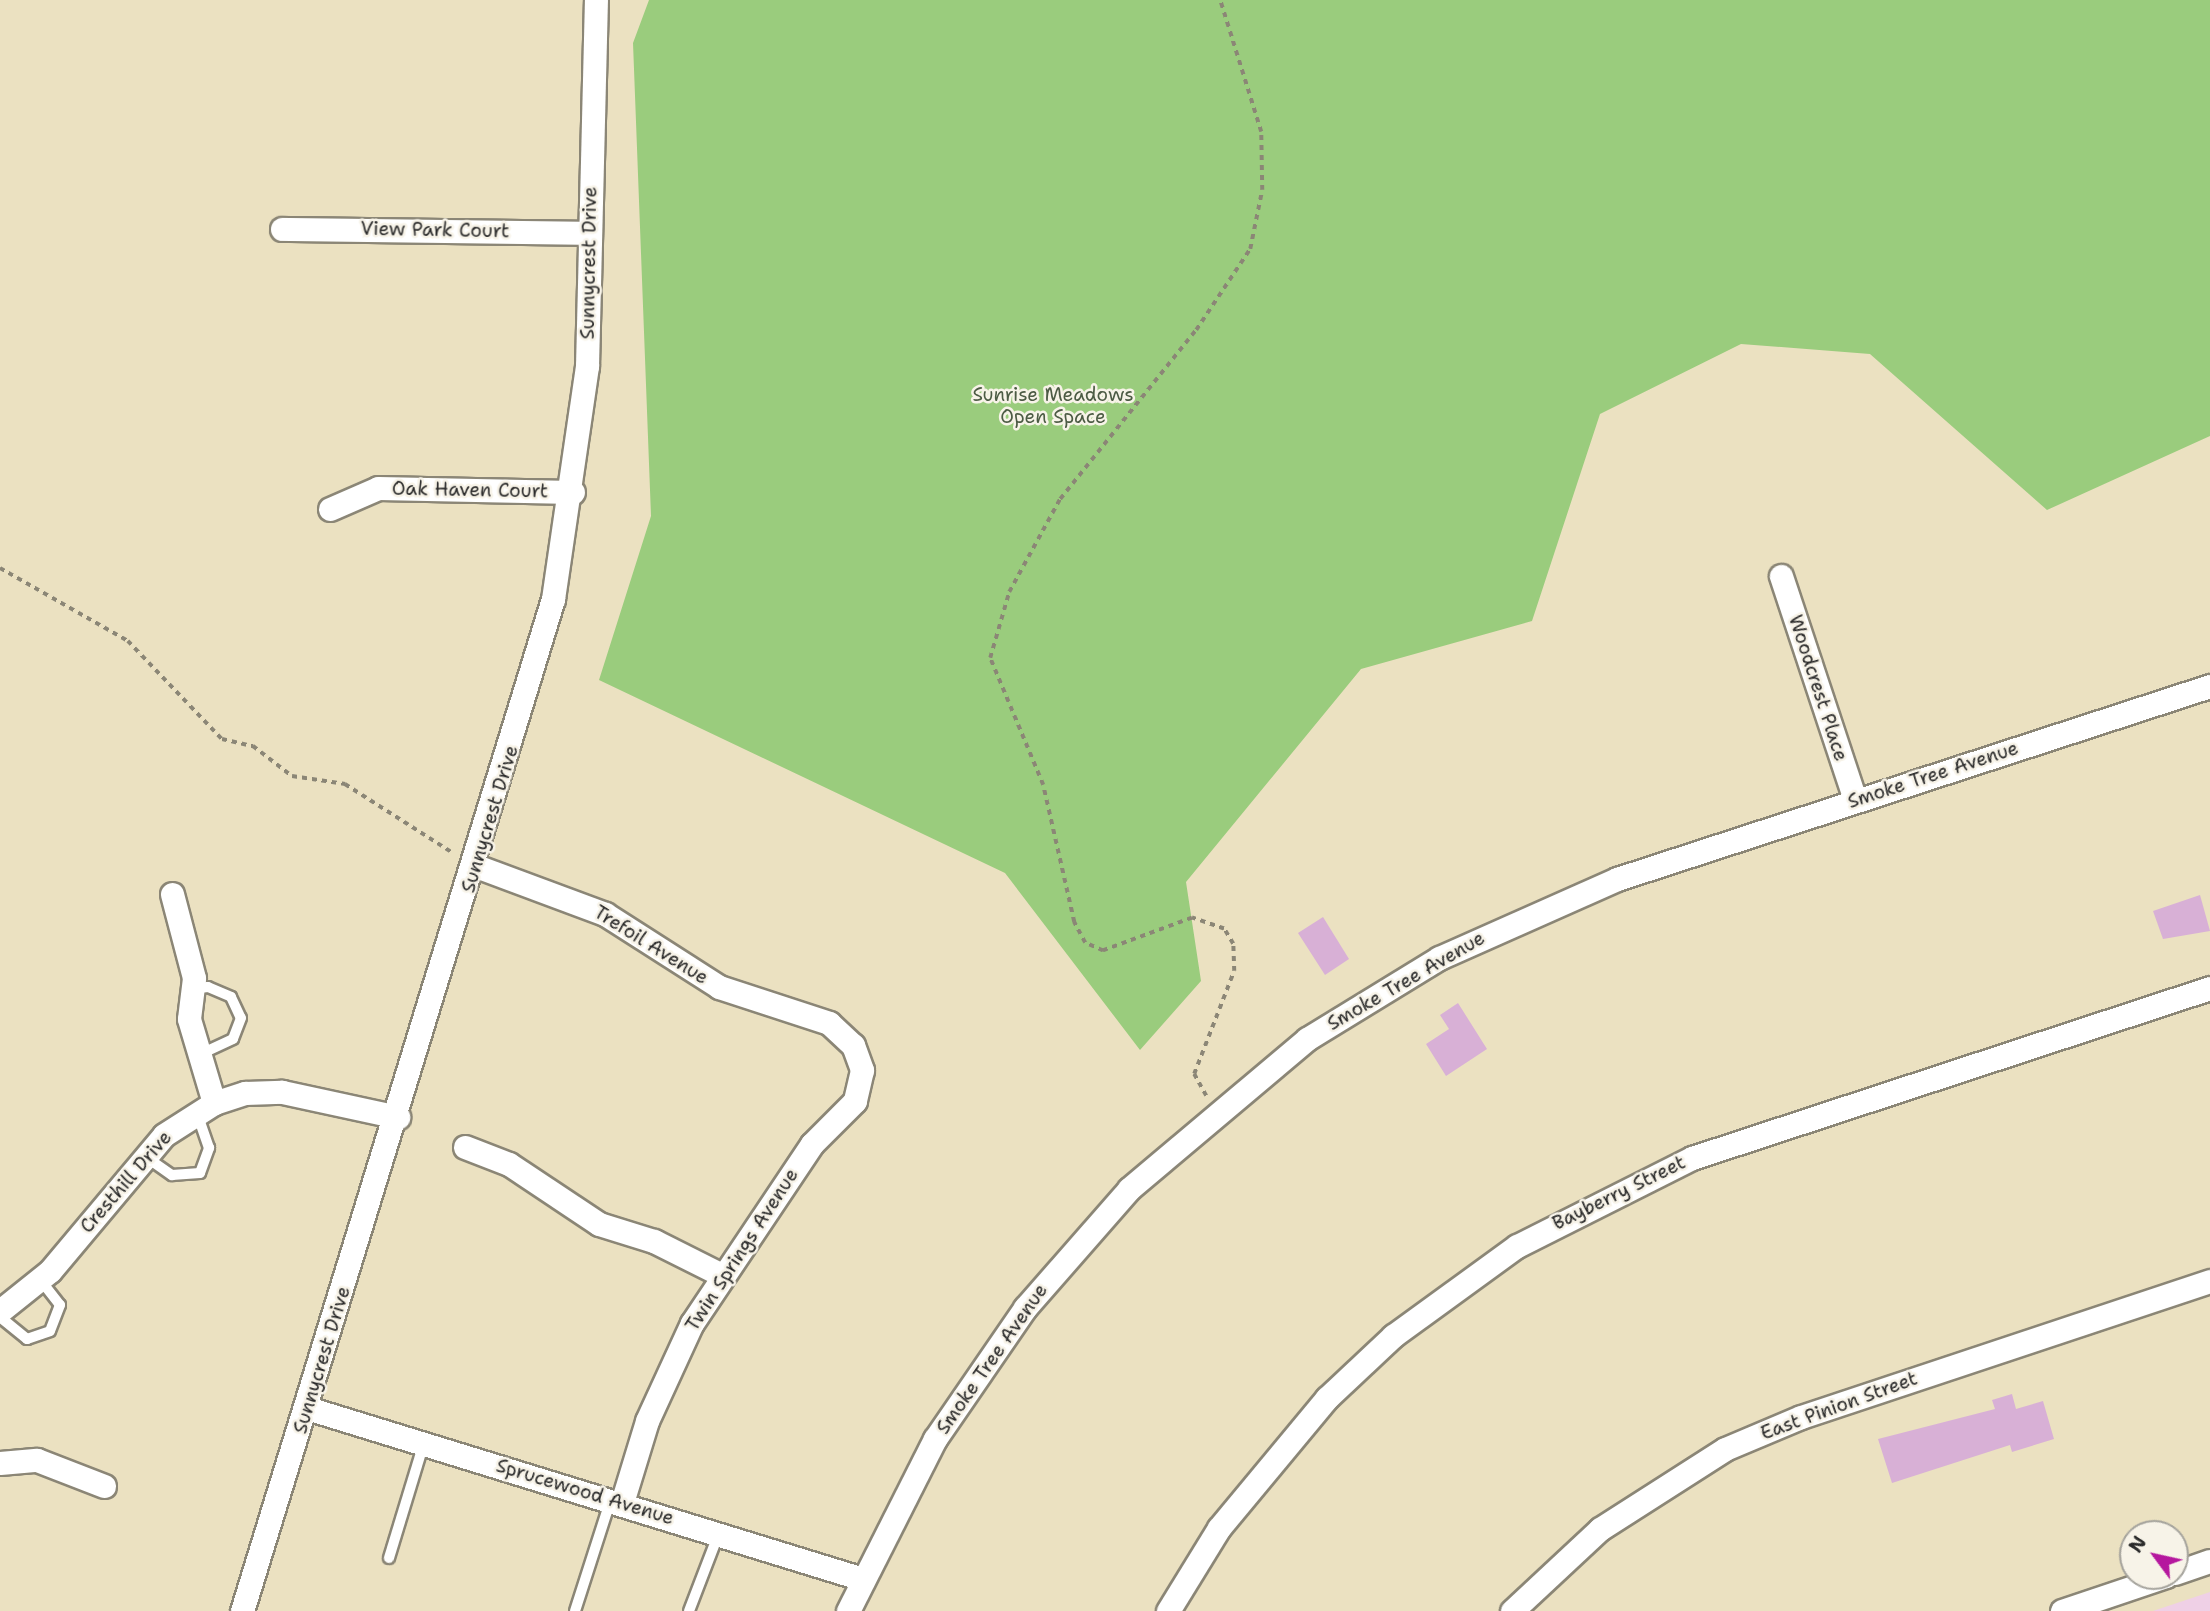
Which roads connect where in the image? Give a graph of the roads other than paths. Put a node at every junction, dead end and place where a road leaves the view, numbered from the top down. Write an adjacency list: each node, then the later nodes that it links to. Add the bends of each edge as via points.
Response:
1 (596, 0): 3 (street, Sunnycrest Drive)
2 (282, 229): 3 (street, View Park Court)
3 (588, 233): 4 (street, Sunnycrest Drive, via 587,366)
4 (573, 492): 5 (street, Oak Haven Court, via 378,488); 9 (street, Sunnycrest Drive, via 536,671)
5 (330, 509)
6 (1781, 576): 8 (street, Woodcrest Place)
7 (2210, 686): 8 (street, Smoke Tree Avenue)
8 (1855, 800): 33 (street, Smoke Tree Avenue, via 1617,879 1500,927 1373,996 1216,1110 1129,1189 1025,1308 935,1438)
9 (476, 866): 13 (street, Trefoil Avenue, via 605,914 719,987 829,1023); 16 (street, Sunnycrest Drive)
10 (172, 894): 12 (street, via 194,978)
11 (2210, 988): 39 (street, Bayberry Street, via 1692,1158 1517,1245 1393,1336 1327,1398 1219,1528)
12 (191, 989): 14 (street, via 189,1019); 14 (lane, via 208,987 231,997 241,1018 233,1039)
13 (856, 1051): 19 (street, Twin Springs Avenue, via 862,1070 855,1101 812,1144)
14 (200, 1055): 15 (street)
15 (205, 1108): 16 (street, Cresthill Drive, via 245,1093 282,1092); 18 (street, Cresthill Drive); 18 (lane, via 209,1148 200,1173 172,1175)
16 (398, 1117): 24 (street, Sunnycrest Drive)
17 (464, 1147): 19 (street, via 509,1164 599,1224 654,1241)
18 (146, 1157): 20 (street, Cresthill Drive)
19 (722, 1275): 28 (street, Twin Springs Avenue, via 666,1376)
20 (40, 1279): 22 (street, Cresthill Drive); 23 (lane, via 60,1305 50,1331 27,1339)
21 (2210, 1281): 40 (street, East Pinion Street, via 1801,1417 1725,1449 1600,1529)
22 (0, 1311)
23 (0, 1317)
24 (307, 1408): 25 (street, Sprucewood Avenue); 35 (street, Sunnycrest Drive)
25 (424, 1443): 28 (street, Sprucewood Avenue); 30 (lane)
26 (0, 1463): 27 (street, via 37,1460)
27 (104, 1486)
28 (616, 1501): 29 (street, Sprucewood Avenue); 36 (lane)
29 (719, 1533): 33 (street, Sprucewood Avenue); 37 (lane)
30 (388, 1558)
31 (2210, 1561): 32 (street)
32 (2189, 1568)
33 (863, 1579): 38 (street, Smoke Tree Avenue)
34 (2124, 1590): 41 (street)
35 (242, 1611)
36 (575, 1611)
37 (689, 1611)
38 (848, 1611)
39 (1168, 1611)
40 (1512, 1611)
41 (2062, 1611)

